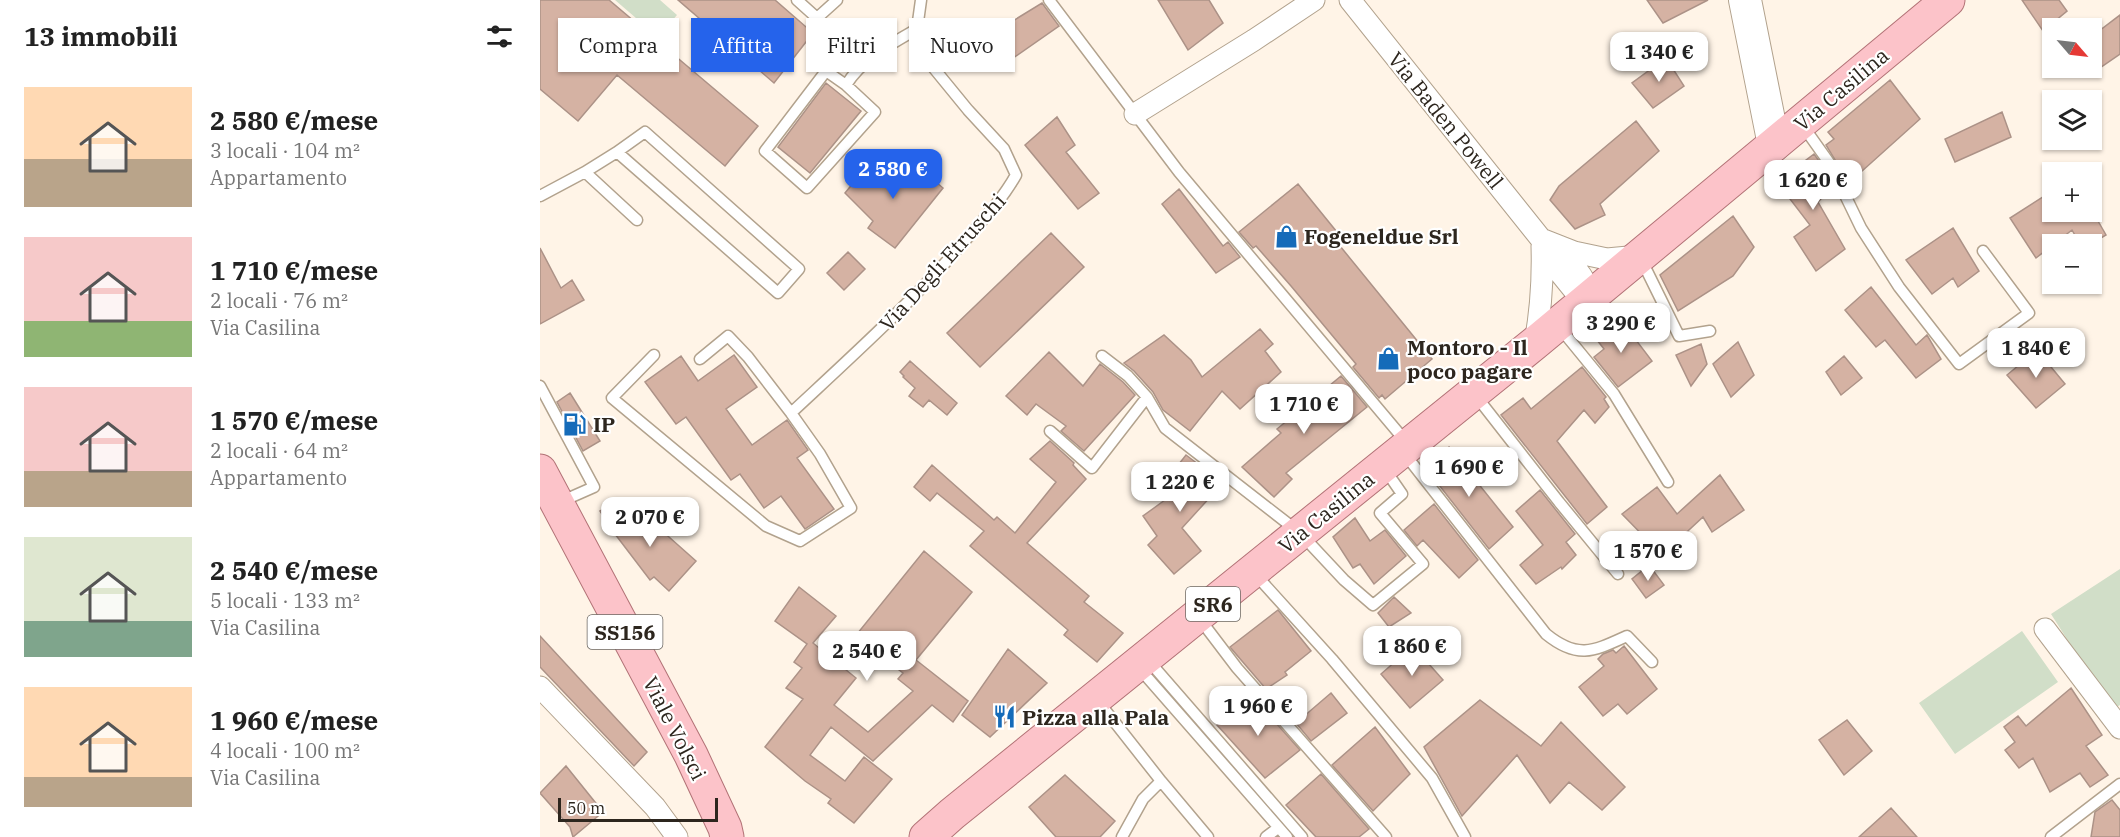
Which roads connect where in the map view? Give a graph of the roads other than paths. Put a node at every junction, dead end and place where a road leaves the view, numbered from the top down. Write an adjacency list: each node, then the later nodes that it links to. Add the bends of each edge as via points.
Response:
1 (796, 0): 2 (lane, via 817,18)
2 (837, 0)
3 (921, 0): 9 (lane, Via Degli Etruschi)
4 (1049, 0): 13 (lane)
5 (1314, 0): 13 (street)
6 (1350, 0): 20 (street, Via Baden Powell)
7 (1745, 0): 15 (street)
8 (1948, 0): 14 (main road, Via Casilina / SR6)
9 (919, 18)
10 (909, 34): 12 (lane, via 880,50)
11 (937, 72): 32 (lane, Via Degli Etruschi, via 1004,149 1016,175 1006,193 934,276)
12 (846, 85): 12 (lane, via 875,112 807,188 765,151 826,71)
13 (1135, 114): 34 (lane)
14 (1801, 122): 15 (main road, Via Casilina / SR6); 21 (lane, via 1830,164 1861,228 1899,287 1959,364 2029,313)
15 (1774, 145): 22 (main road, Via Casilina / SR6)
16 (617, 152): 16 (lane, via 778,293 799,269 645,132); 17 (lane)
17 (585, 172): 18 (lane); 19 (lane)
18 (540, 196)
19 (637, 220)
20 (1541, 239): 22 (street, Via Baden Powell, via 1607,259); 23 (street, Via Baden Powell, via 1585,279); 25 (street, via 1541,310)
21 (1983, 251)
22 (1640, 256): 23 (main road, Via Casilina / SR6); 24 (lane, via 1679,336)
23 (1591, 296): 25 (main road, Via Casilina / SR6)
24 (1710, 331)
25 (1546, 333): 30 (main road, Via Casilina / SR6); 36 (lane, via 1614,394)
26 (654, 355): 32 (lane, via 612,398 766,526 800,541 850,508 820,454)
27 (1102, 356): 31 (lane)
28 (700, 359): 32 (lane, via 728,336)
29 (540, 386): 37 (lane, via 594,487)
30 (1474, 392): 34 (main road, Via Casilina / SR6); 40 (lane)
31 (1147, 397): 33 (lane, via 1092,468); 38 (lane, via 1165,429)
32 (791, 413)
33 (1050, 431)
34 (1398, 454): 38 (main road, Via Casilina / SR6); 38 (lane, via 1402,494 1380,513 1423,564 1373,605); 44 (lane, via 1546,634 1566,647 1584,651 1627,636)
35 (540, 471): 37 (main road, Viale Volsci / SS156)
36 (1668, 482)
37 (557, 503): 50 (main road, Viale Volsci / SS156)
38 (1300, 533): 39 (main road, Via Casilina / SR6)
39 (1253, 572): 41 (main road, Via Casilina / SR6); 64 (lane, via 1432,778)
40 (1618, 574)
41 (1198, 616): 43 (main road, Via Casilina / SR6); 63 (lane, via 1237,668)
42 (2045, 629): 47 (street)
43 (1141, 662): 46 (main road, Via Casilina / SR6); 52 (lane); 62 (lane)
44 (1652, 662)
45 (540, 687): 53 (street, via 655,807)
46 (1095, 698): 48 (lane); 51 (main road, Via Casilina / SR6)
47 (2120, 728)
48 (1161, 781): 58 (lane, via 1143,799); 59 (lane)
49 (2120, 784): 65 (lane)
50 (709, 795): 54 (main road, Viale Volsci / SS156); 55 (main road, Viale Volsci / SS156)
51 (952, 814): 56 (main road, Via Casilina / SR6); 57 (main road, Via Casilina / SR6)
52 (1278, 828): 60 (lane); 61 (lane)
53 (677, 837)
54 (727, 837)
55 (747, 837)
56 (912, 837)
57 (926, 837)
58 (1122, 837)
59 (1208, 837)
60 (1266, 837)
61 (1287, 837)
62 (1302, 837)
63 (1386, 837)
64 (1465, 837)
65 (2050, 837)

